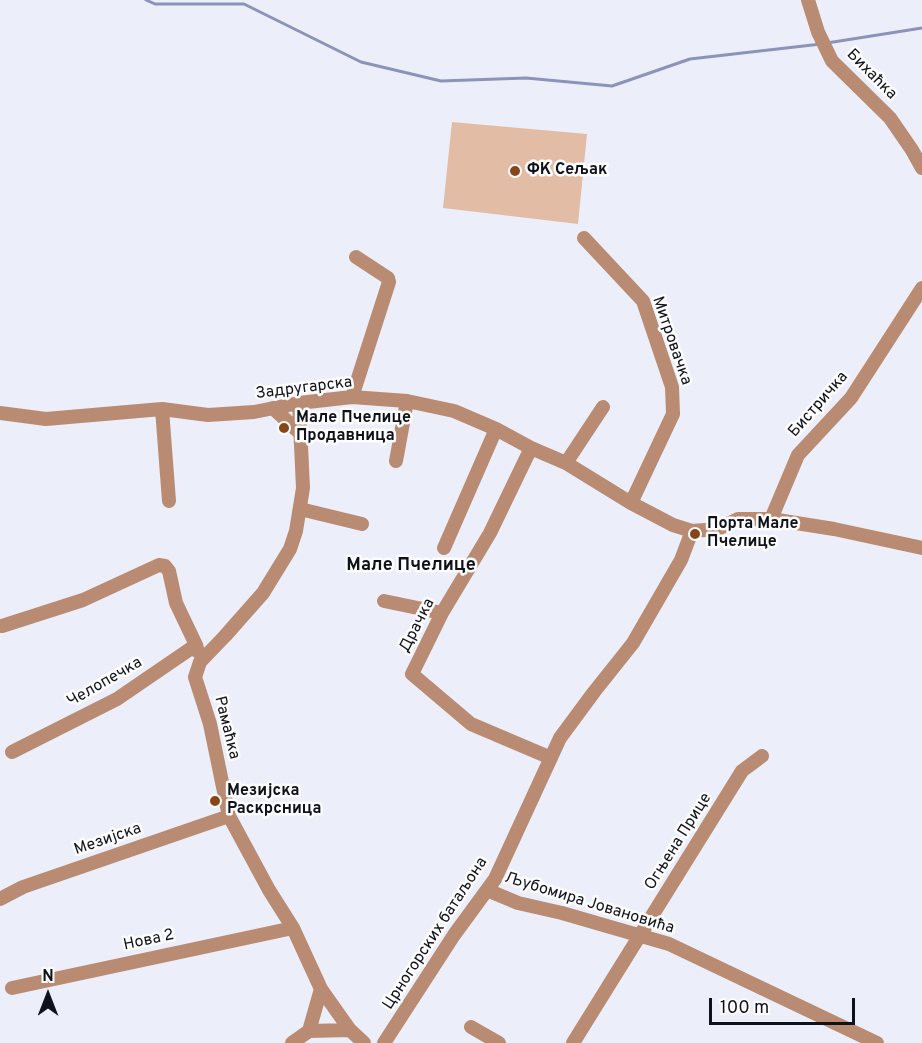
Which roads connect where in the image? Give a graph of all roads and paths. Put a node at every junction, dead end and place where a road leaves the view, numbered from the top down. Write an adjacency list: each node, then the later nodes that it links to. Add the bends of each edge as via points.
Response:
1 (808, 0): 2 (street, Бихаћка, via 823,44 840,70 890,118)
2 (922, 168)
3 (584, 238): 19 (street, Митровачка, via 643,301 672,387 673,414)
4 (356, 257): 6 (street, via 389,282)
5 (922, 288): 21 (street, Бистричка, via 851,398 798,455)
6 (352, 397): 7 (street, Задругарска); 8 (street, Задругарска)
7 (407, 401): 13 (street, Задругарска, via 454,411); 16 (street)
8 (299, 403): 10 (street, Задругарска); 14 (street)
9 (603, 407): 17 (street)
10 (273, 408): 11 (street, Задругарска, via 208,415); 14 (street)
11 (162, 409): 12 (street, Задругарска, via 46,419); 18 (street)
12 (0, 413)
13 (496, 429): 15 (street, Задругарска); 24 (street)
14 (300, 434): 20 (street)
15 (531, 448): 17 (street, Задругарска); 27 (street, Драчка, via 490,533)
16 (396, 461)
17 (566, 463): 19 (street, Задругарска)
18 (169, 501)
19 (631, 503): 23 (street, Задругарска)
20 (300, 509): 22 (street); 30 (street, via 290,549 263,593)
21 (771, 519): 23 (street, via 738,519 718,529); 25 (street)
22 (362, 524)
23 (692, 531): 33 (street, Црногорских батаљона, via 681,560 633,643 561,738)
24 (444, 548)
25 (922, 548)
26 (384, 601): 27 (street)
27 (442, 613): 33 (street, Драчка, via 412,674 471,724)
28 (2, 626): 29 (street, via 83,600 159,565 169,571 176,603)
29 (196, 645): 30 (street); 31 (street, Челопечка, via 117,699)
30 (200, 662): 34 (street, Рамаћка, via 195,677 210,724)
31 (12, 752)
32 (762, 756): 38 (street, Огњена Прице, via 742,771)
33 (551, 758): 35 (street, Црногорских батаљона)
34 (229, 816): 36 (street, Мезијска); 37 (street, Рамаћка)
35 (487, 890): 38 (street, Љубомира Јовановића, via 518,903); 46 (street, Црногорских батаљона)
36 (0, 899)
37 (293, 928): 39 (street, Нова 2); 40 (street, Рамаћка)
38 (641, 936): 48 (street, Огњена Прице); 49 (street, Љубомира Јовановића, via 669,944)
39 (12, 988)
40 (321, 989): 42 (street, Рамаћка); 43 (street)
41 (471, 1027): 47 (street)
42 (350, 1030): 43 (street); 45 (street)
43 (309, 1031): 44 (street)
44 (292, 1043)
45 (364, 1043)
46 (384, 1043)
47 (499, 1043)
48 (573, 1043)
49 (877, 1043)

